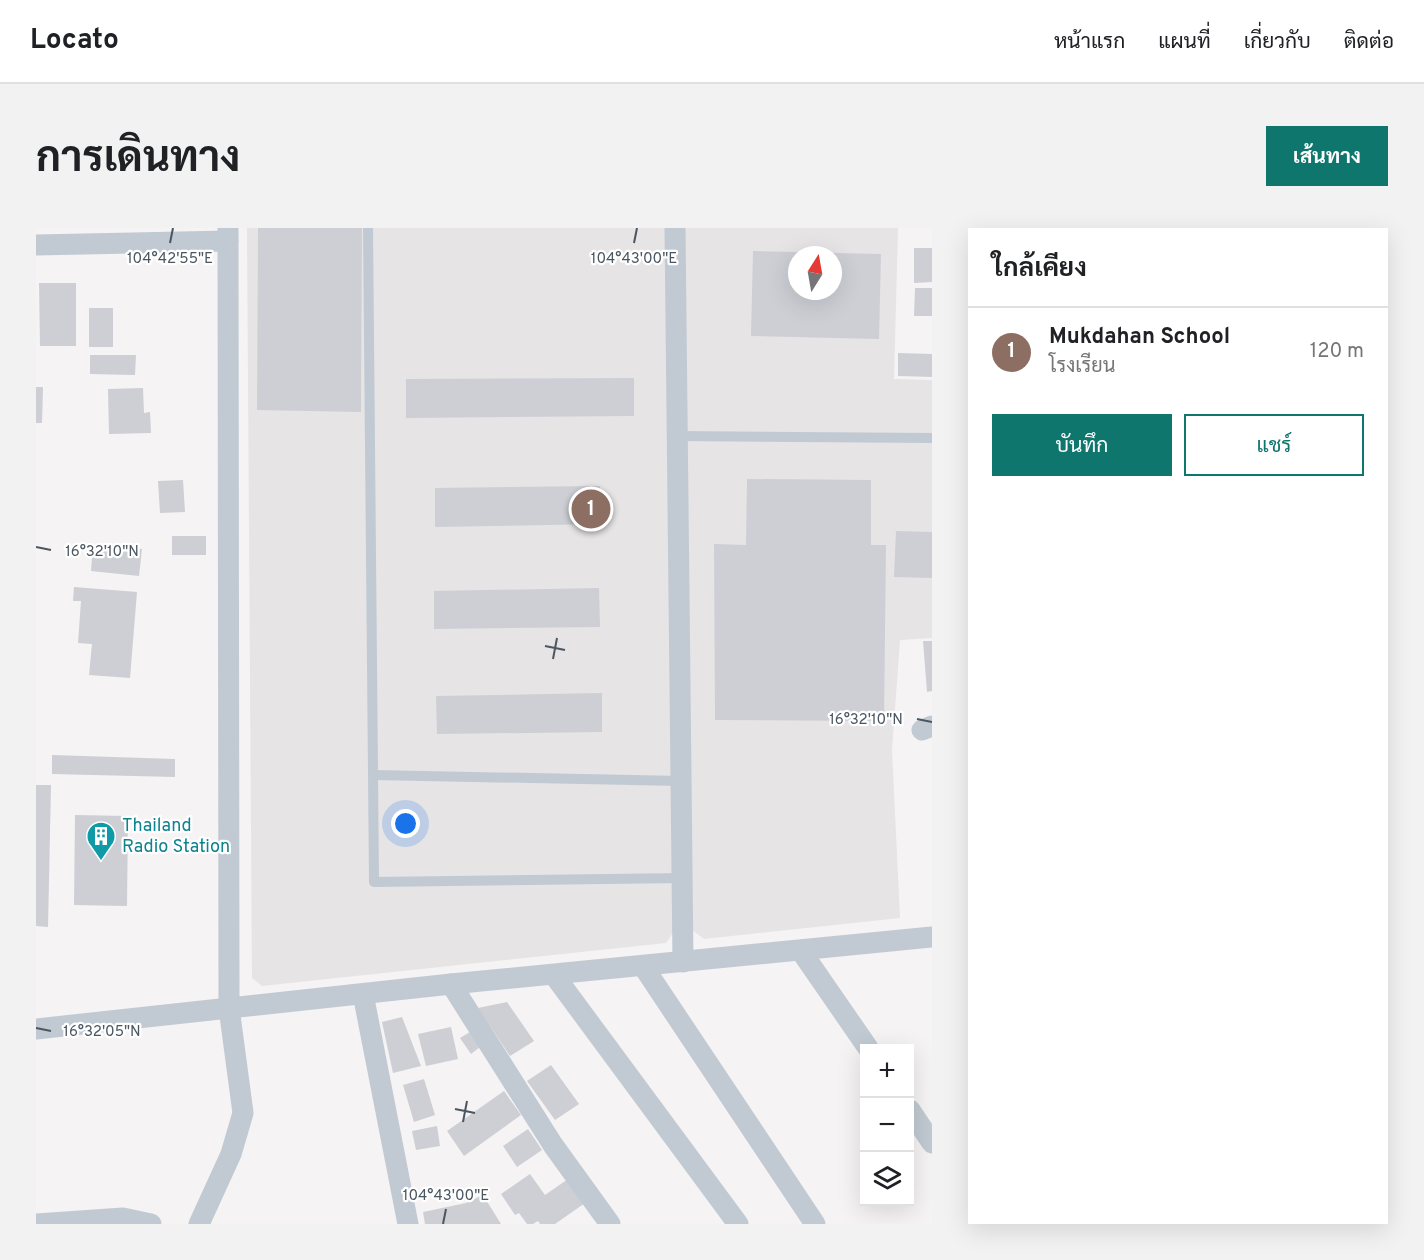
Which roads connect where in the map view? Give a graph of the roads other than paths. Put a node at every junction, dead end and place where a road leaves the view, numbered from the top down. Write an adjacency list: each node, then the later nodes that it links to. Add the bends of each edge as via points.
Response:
1 (368, 228): 7 (lane)
2 (675, 228): 5 (street)
3 (228, 235): 4 (street); 17 (street)
4 (36, 244)
5 (678, 436): 6 (lane); 8 (street)
6 (932, 438)
7 (373, 775): 8 (lane); 9 (lane, via 374,882)
8 (682, 781): 9 (street)
9 (683, 878): 12 (street)
10 (932, 938): 11 (street)
11 (801, 951): 12 (street); 19 (street)
12 (683, 962): 13 (street)
13 (643, 966): 14 (street); 28 (street)
14 (554, 975): 15 (street); 27 (street)
15 (451, 984): 16 (street); 26 (street, via 553,1145)
16 (363, 994): 17 (street); 25 (street)
17 (229, 1008): 18 (street); 24 (street, via 243,1113 231,1154)
18 (36, 1029)
19 (865, 1044)
20 (914, 1117): 21 (street)
21 (932, 1143)
22 (36, 1224): 23 (street, via 123,1218)
23 (151, 1224)
24 (199, 1224)
25 (408, 1224)
26 (610, 1224)
27 (738, 1224)
28 (815, 1224)

